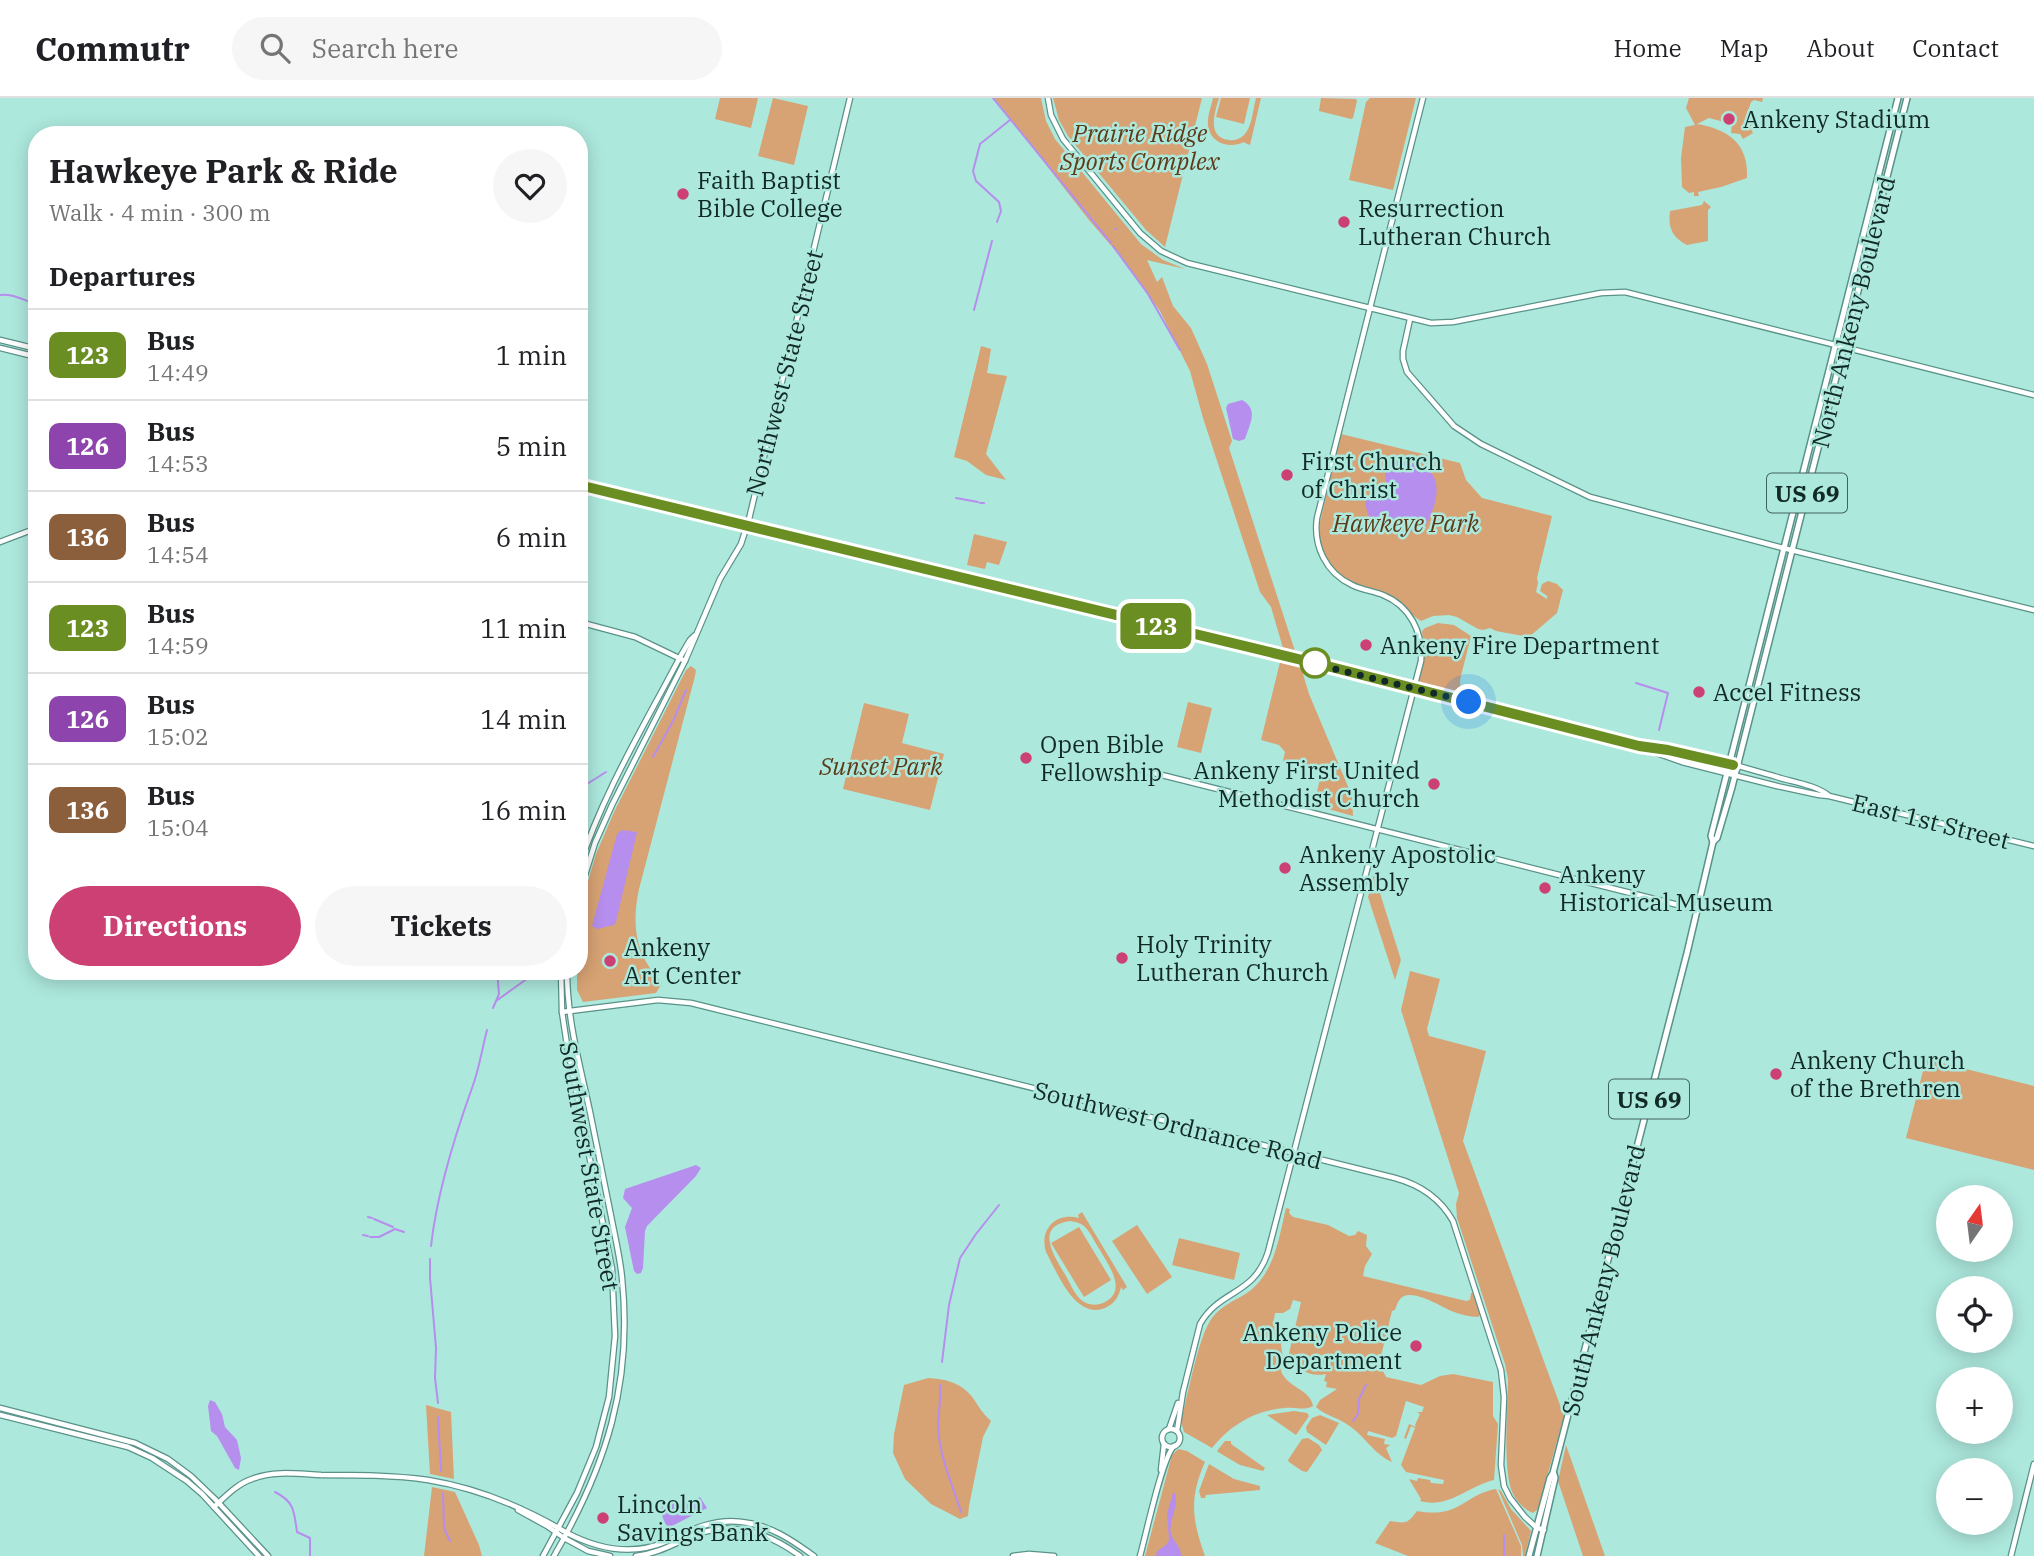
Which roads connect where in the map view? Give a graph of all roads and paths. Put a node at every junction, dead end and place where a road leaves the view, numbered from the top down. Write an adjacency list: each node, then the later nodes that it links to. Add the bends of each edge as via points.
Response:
1 (850, 98): 15 (street, Northwest State Street)
2 (1048, 98): 6 (street, via 1063,139 1140,233 1161,251 1187,263)
3 (1423, 98): 6 (street)
4 (1898, 98): 9 (main road, North Ankeny Boulevard / US 69)
5 (1907, 98): 9 (main road, North Ankeny Boulevard / US 69)
6 (1369, 308): 7 (street); 24 (street, via 1317,518 1317,542 1337,575 1355,587 1393,600 1410,616 1421,645)
7 (1410, 318): 9 (street, via 1442,323 1618,292); 18 (street, via 1404,364 1440,411 1474,440 1590,497)
8 (0, 340): 10 (street)
9 (1840, 346): 13 (street); 18 (main road, North Ankeny Boulevard / US 69)
10 (28, 347)
11 (0, 348): 12 (street)
12 (28, 355)
13 (2034, 395)
14 (588, 487): 15 (street)
15 (747, 525): 21 (street); 24 (street)
16 (28, 531): 17 (street)
17 (0, 542)
18 (1789, 549): 19 (street); 27 (main road, North Ankeny Boulevard / US 69)
19 (2034, 610)
20 (588, 624): 22 (street, via 635,637)
21 (695, 635): 22 (street); 23 (street)
22 (680, 657): 23 (street); 30 (street)
23 (685, 661): 32 (street, via 609,811)
24 (1413, 688): 25 (street); 29 (street)
25 (1639, 746): 27 (street); 27 (street, via 1682,762)
26 (1142, 770): 29 (street)
27 (1732, 770): 28 (street, East 1st Street); 28 (street, East 1st Street, via 1814,788); 33 (main road, South Ankeny Boulevard / US 69, via 1711,835)
28 (1829, 796): 31 (street, East 1st Street)
29 (1377, 830): 33 (street); 38 (street)
30 (588, 844)
31 (2034, 846)
32 (588, 866)
33 (1698, 910): 47 (main road, South Ankeny Boulevard / US 69)
34 (561, 980): 37 (street, Southwest State Street)
35 (567, 980): 36 (street, Southwest State Street)
36 (569, 1011): 37 (street, Southwest Ordnance Road); 38 (street, Southwest Ordnance Road, via 658,1000 691,1003); 54 (street, Southwest State Street, via 619,1258 625,1338 608,1439 594,1480)
37 (562, 1012): 52 (street, Southwest State Street, via 612,1269 616,1317 612,1376 602,1426 586,1474)
38 (1293, 1153): 39 (street, via 1265,1261 1249,1284 1220,1301 1203,1320); 51 (street, Southwest Ordnance Road, via 1411,1183 1435,1197 1449,1215 1502,1376 1502,1479 1514,1504)
39 (1183, 1392): 42 (street); 43 (street)
40 (0, 1408): 49 (street, via 135,1443 168,1459)
41 (0, 1415): 50 (street, via 132,1448 162,1463)
42 (1169, 1429): 43 (street); 44 (street, via 1163,1435)
43 (1177, 1432): 45 (street, via 1179,1441)
44 (1164, 1443): 45 (street); 48 (street)
45 (1174, 1446): 48 (street)
46 (2034, 1464): 68 (street)
47 (1553, 1473): 51 (main road, South Ankeny Boulevard / US 69); 53 (main road, South Ankeny Boulevard / US 69)
48 (1160, 1478): 65 (street)
49 (219, 1503): 50 (street); 52 (street, via 254,1478 275,1474 372,1475 454,1486 532,1513); 56 (street)
50 (214, 1507): 55 (street)
51 (1537, 1528): 53 (street); 66 (main road, South Ankeny Boulevard / US 69)
52 (558, 1530): 54 (street); 57 (street, Southwest State Street)
53 (1544, 1530): 67 (main road, South Ankeny Boulevard / US 69)
54 (566, 1535): 58 (street, Southwest State Street); 59 (street, via 588,1551); 62 (street, via 628,1550 656,1545 713,1523 742,1522 773,1530)
55 (258, 1556)
56 (268, 1556)
57 (544, 1556)
58 (554, 1556)
59 (610, 1556)
60 (636, 1556): 61 (street, via 698,1534 733,1529 762,1534)
61 (800, 1556)
62 (814, 1556)
63 (1013, 1556): 64 (street)
64 (1054, 1556)
65 (1140, 1556)
66 (1529, 1556)
67 (1537, 1556)
68 (2011, 1556)

